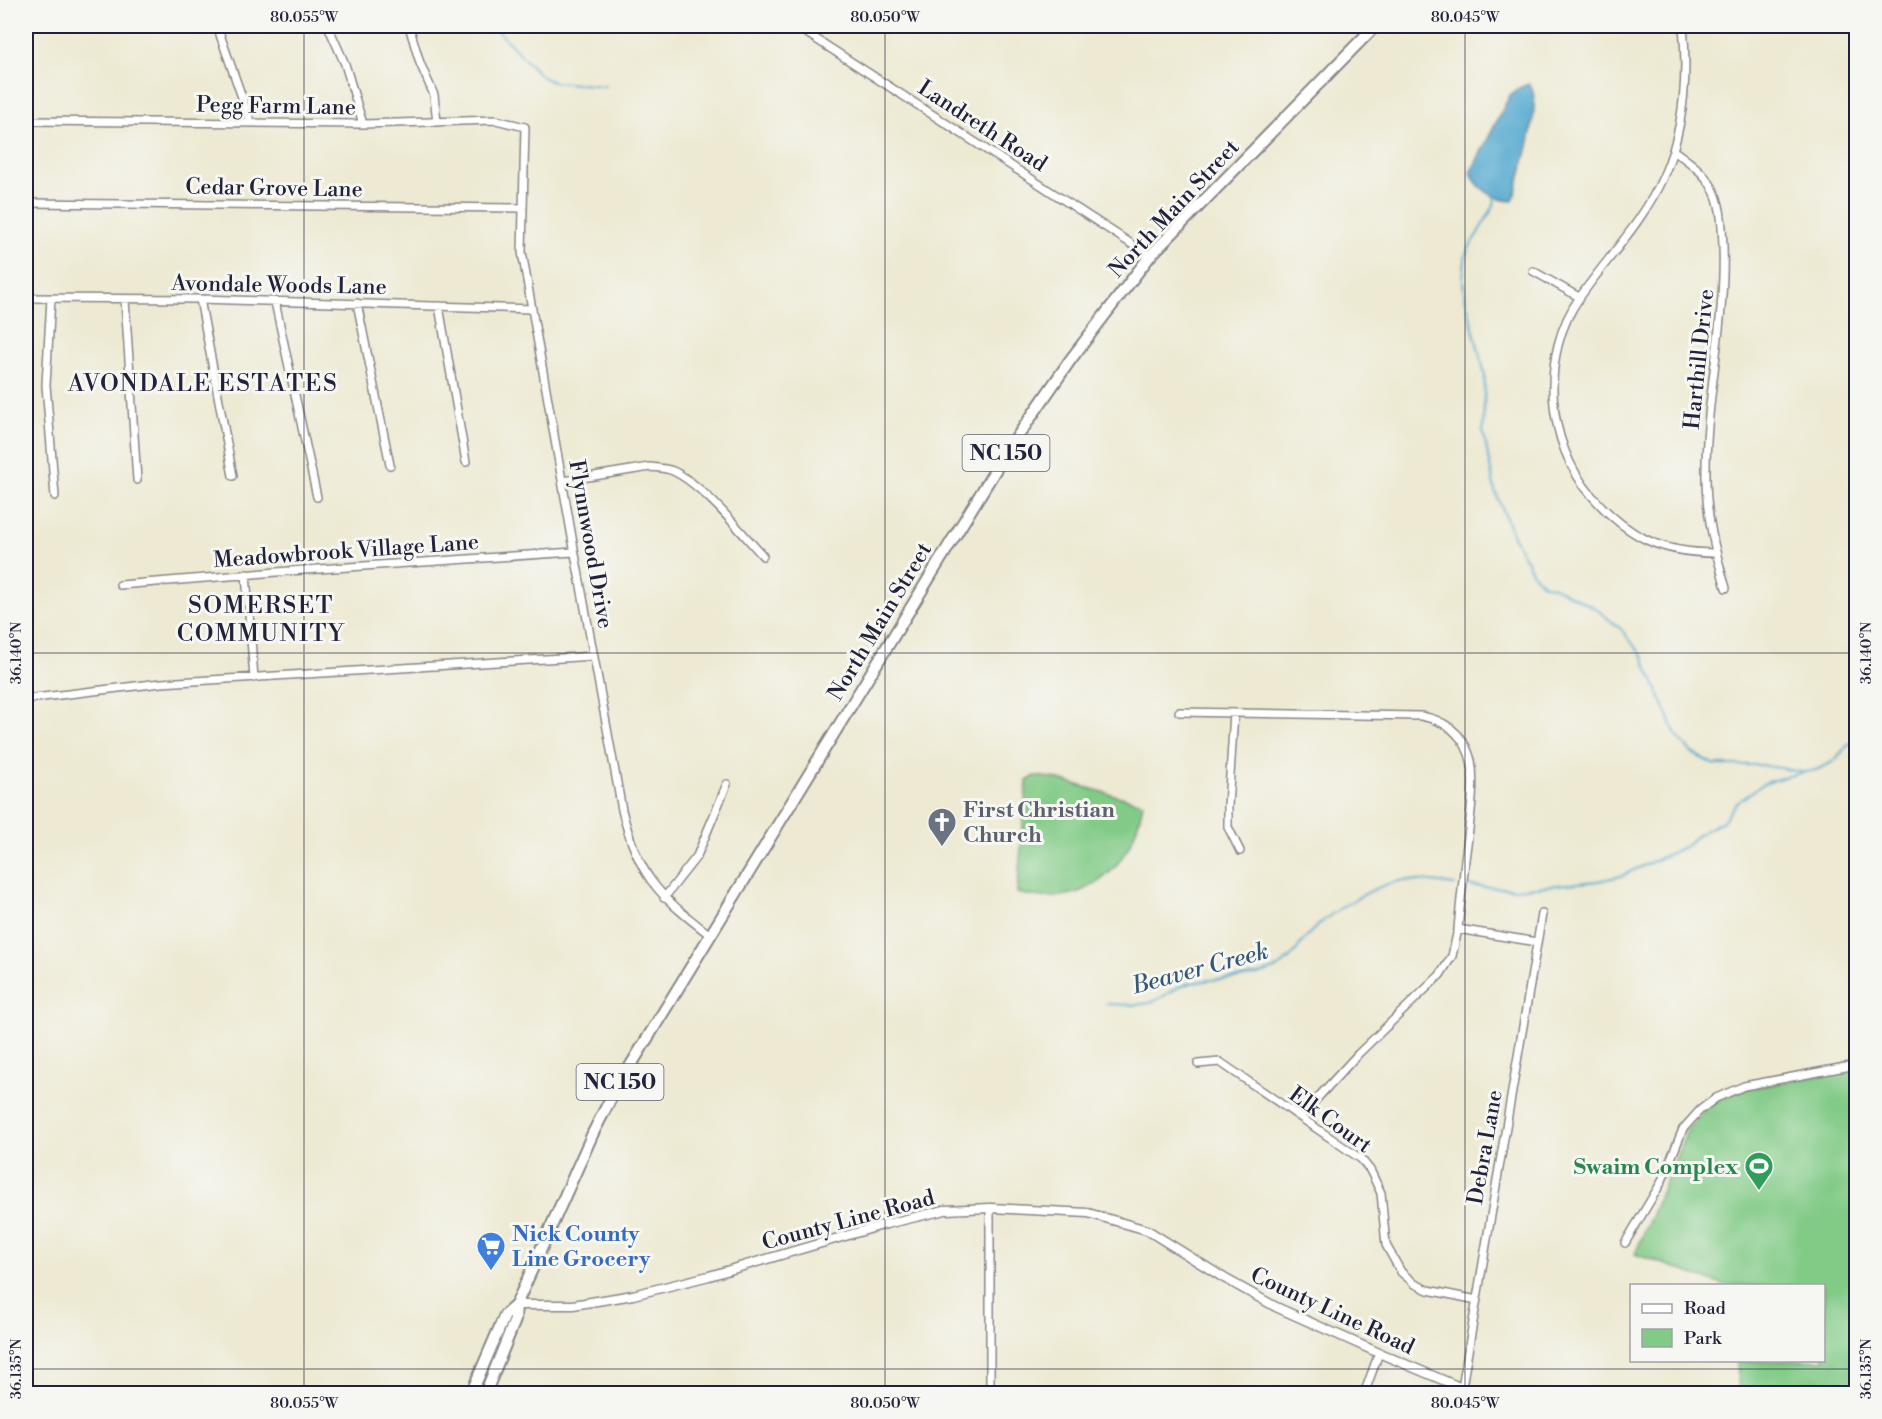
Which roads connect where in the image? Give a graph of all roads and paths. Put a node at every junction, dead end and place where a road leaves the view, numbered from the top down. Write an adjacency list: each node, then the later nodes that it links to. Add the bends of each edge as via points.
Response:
1 (217, 26): 9 (street)
2 (328, 26): 10 (street, via 345,64)
3 (408, 26): 8 (street, via 434,95)
4 (796, 26): 15 (street, Landreth Road)
5 (1375, 26): 15 (main road, North Main Street / NC 150)
6 (1683, 26): 12 (street, via 1687,60 1684,102)
7 (26, 121): 9 (street, Pegg Farm Lane)
8 (437, 122): 10 (street, Pegg Farm Lane); 11 (street, Pegg Farm Lane, via 496,120)
9 (251, 123): 10 (street, Pegg Farm Lane)
10 (363, 124)
11 (525, 127): 14 (street, Flynnwood Drive)
12 (1673, 150): 18 (street, via 1650,204); 34 (street, Harthill Drive, via 1692,163 1713,189 1723,231 1724,290 1706,476)
13 (26, 203): 14 (street, Cedar Grove Lane)
14 (522, 208): 25 (street, Flynnwood Drive, via 522,252)
15 (1150, 256): 49 (main road, North Main Street / NC 150, via 1071,359 1002,459)
16 (1533, 271): 18 (street)
17 (51, 297): 19 (street, Avondale Woods Lane); 21 (street, Avondale Woods Lane); 31 (street, via 46,385)
18 (1579, 297): 34 (street, via 1559,344 1554,389 1560,437 1577,476 1604,510 1638,535 1674,550)
19 (26, 298)
20 (200, 299): 21 (street, Avondale Woods Lane); 22 (street, Avondale Woods Lane); 28 (street)
21 (125, 300): 29 (street)
22 (275, 302): 23 (street, Avondale Woods Lane); 32 (street)
23 (357, 303): 24 (street, Avondale Woods Lane); 27 (street)
24 (438, 306): 25 (street, Avondale Woods Lane); 26 (street)
25 (532, 309): 30 (street, Flynnwood Drive)
26 (466, 462)
27 (390, 465)
28 (233, 476)
29 (137, 480)
30 (563, 482): 33 (street, Flynnwood Drive); 35 (street, via 650,467 673,471 708,496)
31 (55, 496)
32 (317, 497)
33 (574, 552): 36 (street, Meadowbrook Village Lane); 39 (street, Flynnwood Drive)
34 (1715, 553): 38 (street, Harthill Drive)
35 (763, 556)
36 (246, 574): 37 (street, Meadowbrook Village Lane); 40 (street)
37 (120, 585)
38 (1726, 588)
39 (594, 656): 40 (street); 46 (street, Flynnwood Drive, via 627,832 640,864)
40 (254, 678): 41 (street, via 161,683)
41 (26, 699)
42 (1179, 712): 43 (street)
43 (1234, 712): 45 (street, via 1228,827); 48 (street, via 1421,716 1440,721 1460,736 1470,756 1472,779)
44 (727, 784): 46 (street, via 697,856)
45 (1240, 850)
46 (664, 898): 49 (street, Flynnwood Drive)
47 (1542, 914): 50 (street, Debra Lane)
48 (1458, 929): 50 (street); 53 (street, via 1452,956 1440,975)
49 (710, 935): 57 (main road, North Main Street / NC 150, via 602,1115)
50 (1537, 942): 56 (street, Debra Lane)
51 (1198, 1064): 53 (street, Elk Court, via 1220,1062)
52 (1857, 1065): 55 (street, via 1744,1086 1716,1098 1683,1129 1660,1183)
53 (1300, 1117): 56 (street, Elk Court, via 1361,1159 1370,1170 1381,1193 1386,1245 1401,1272 1428,1290)
54 (990, 1208): 57 (street, County Line Road, via 916,1216 699,1279 611,1299 573,1305); 58 (street, County Line Road, via 1088,1213 1147,1230 1276,1306); 62 (street)
55 (1625, 1243)
56 (1477, 1300): 59 (street, Debra Lane)
57 (516, 1305): 60 (main road, North Main Street / NC 150, via 505,1315); 61 (main road, North Main Street / NC 150, via 515,1320)
58 (1379, 1353): 59 (street, County Line Road); 63 (street)
59 (1462, 1387): 64 (street, County Line Road)
60 (471, 1394)
61 (485, 1394)
62 (990, 1394)
63 (1364, 1394)
64 (1476, 1394)

